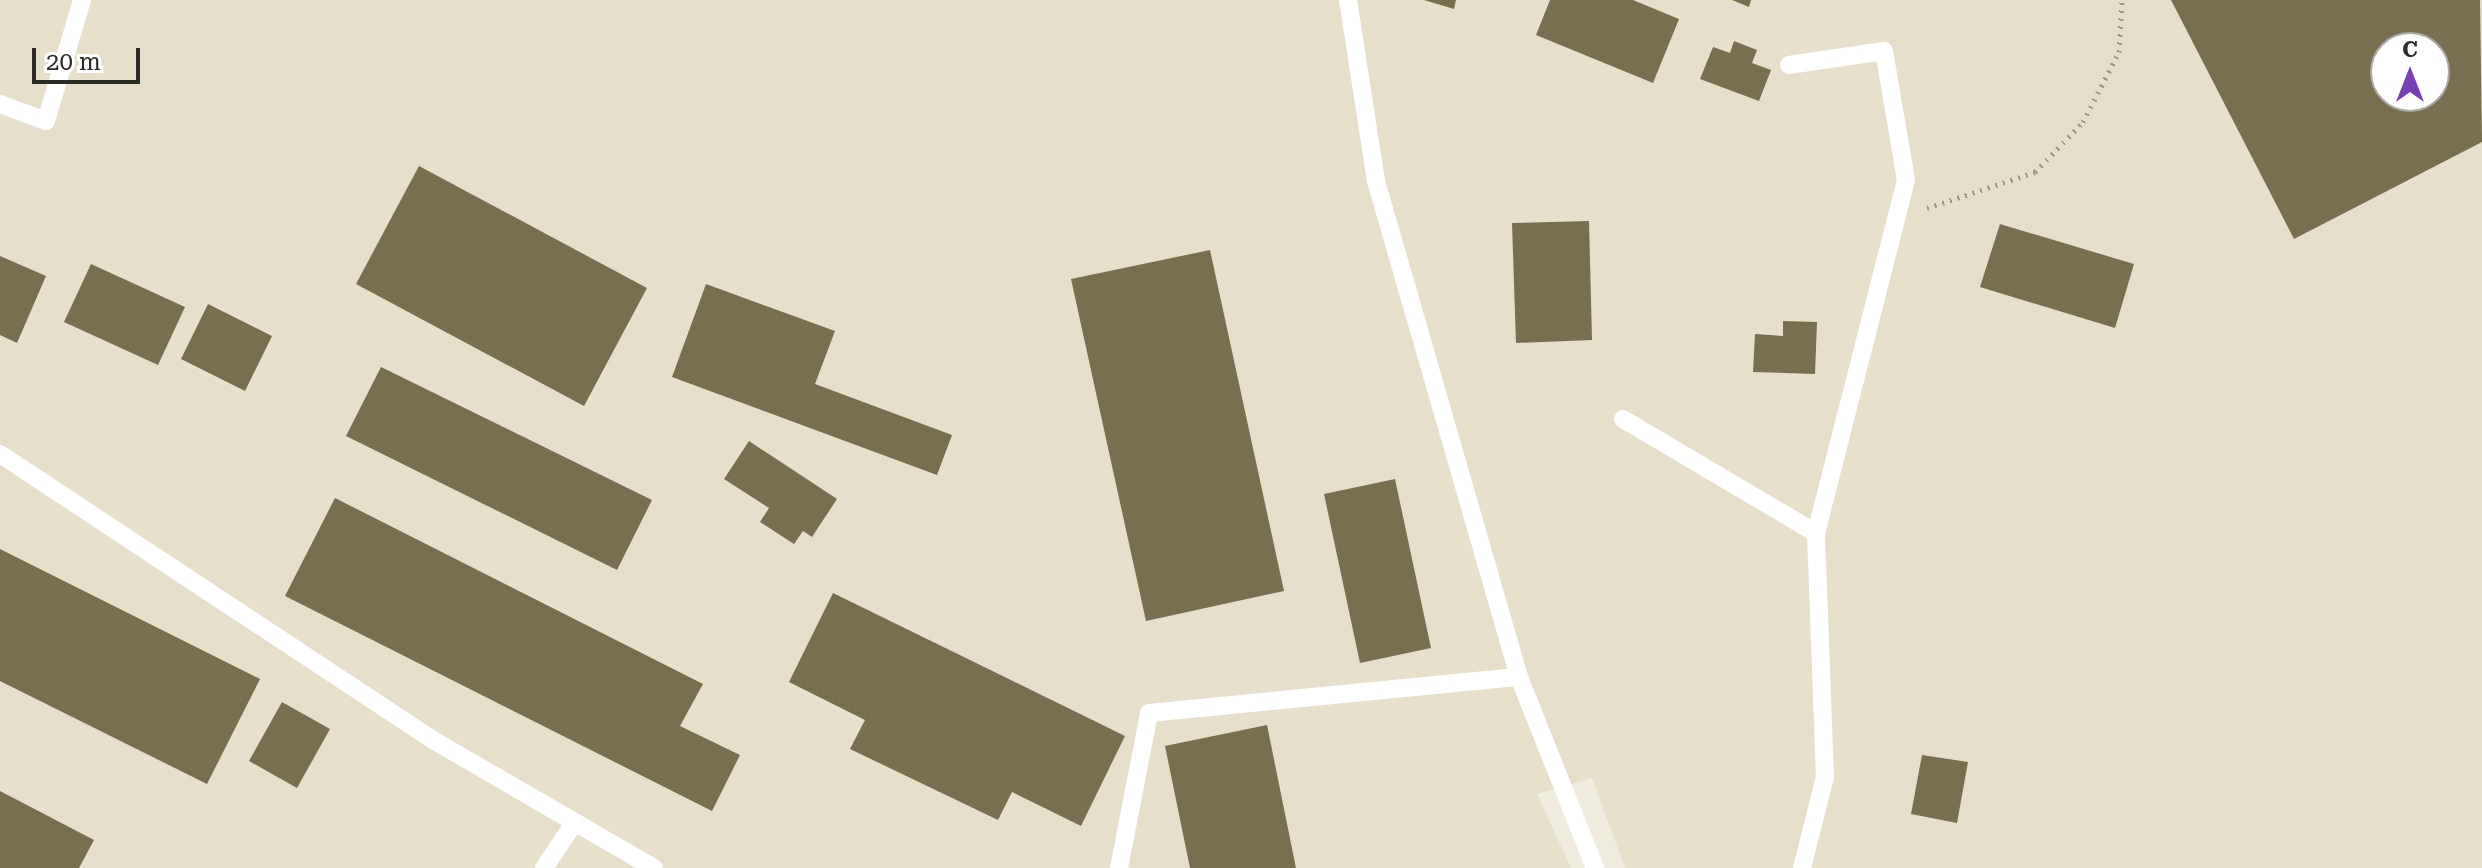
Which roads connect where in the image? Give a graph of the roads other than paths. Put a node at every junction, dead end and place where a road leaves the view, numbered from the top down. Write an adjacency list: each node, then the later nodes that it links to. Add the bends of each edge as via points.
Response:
1 (82, 0): 4 (lane, via 46,121)
2 (1348, 0): 8 (lane, via 1376,181)
3 (1789, 65): 7 (lane, via 1884,51 1906,180)
4 (0, 104)
5 (1623, 419): 7 (lane)
6 (0, 454): 9 (lane, via 433,740)
7 (1816, 533): 14 (lane, via 1825,777)
8 (1519, 677): 12 (lane, via 1149,713); 13 (lane)
9 (575, 822): 10 (lane); 11 (lane)
10 (544, 868)
11 (654, 868)
12 (1119, 868)
13 (1595, 868)
14 (1802, 868)

